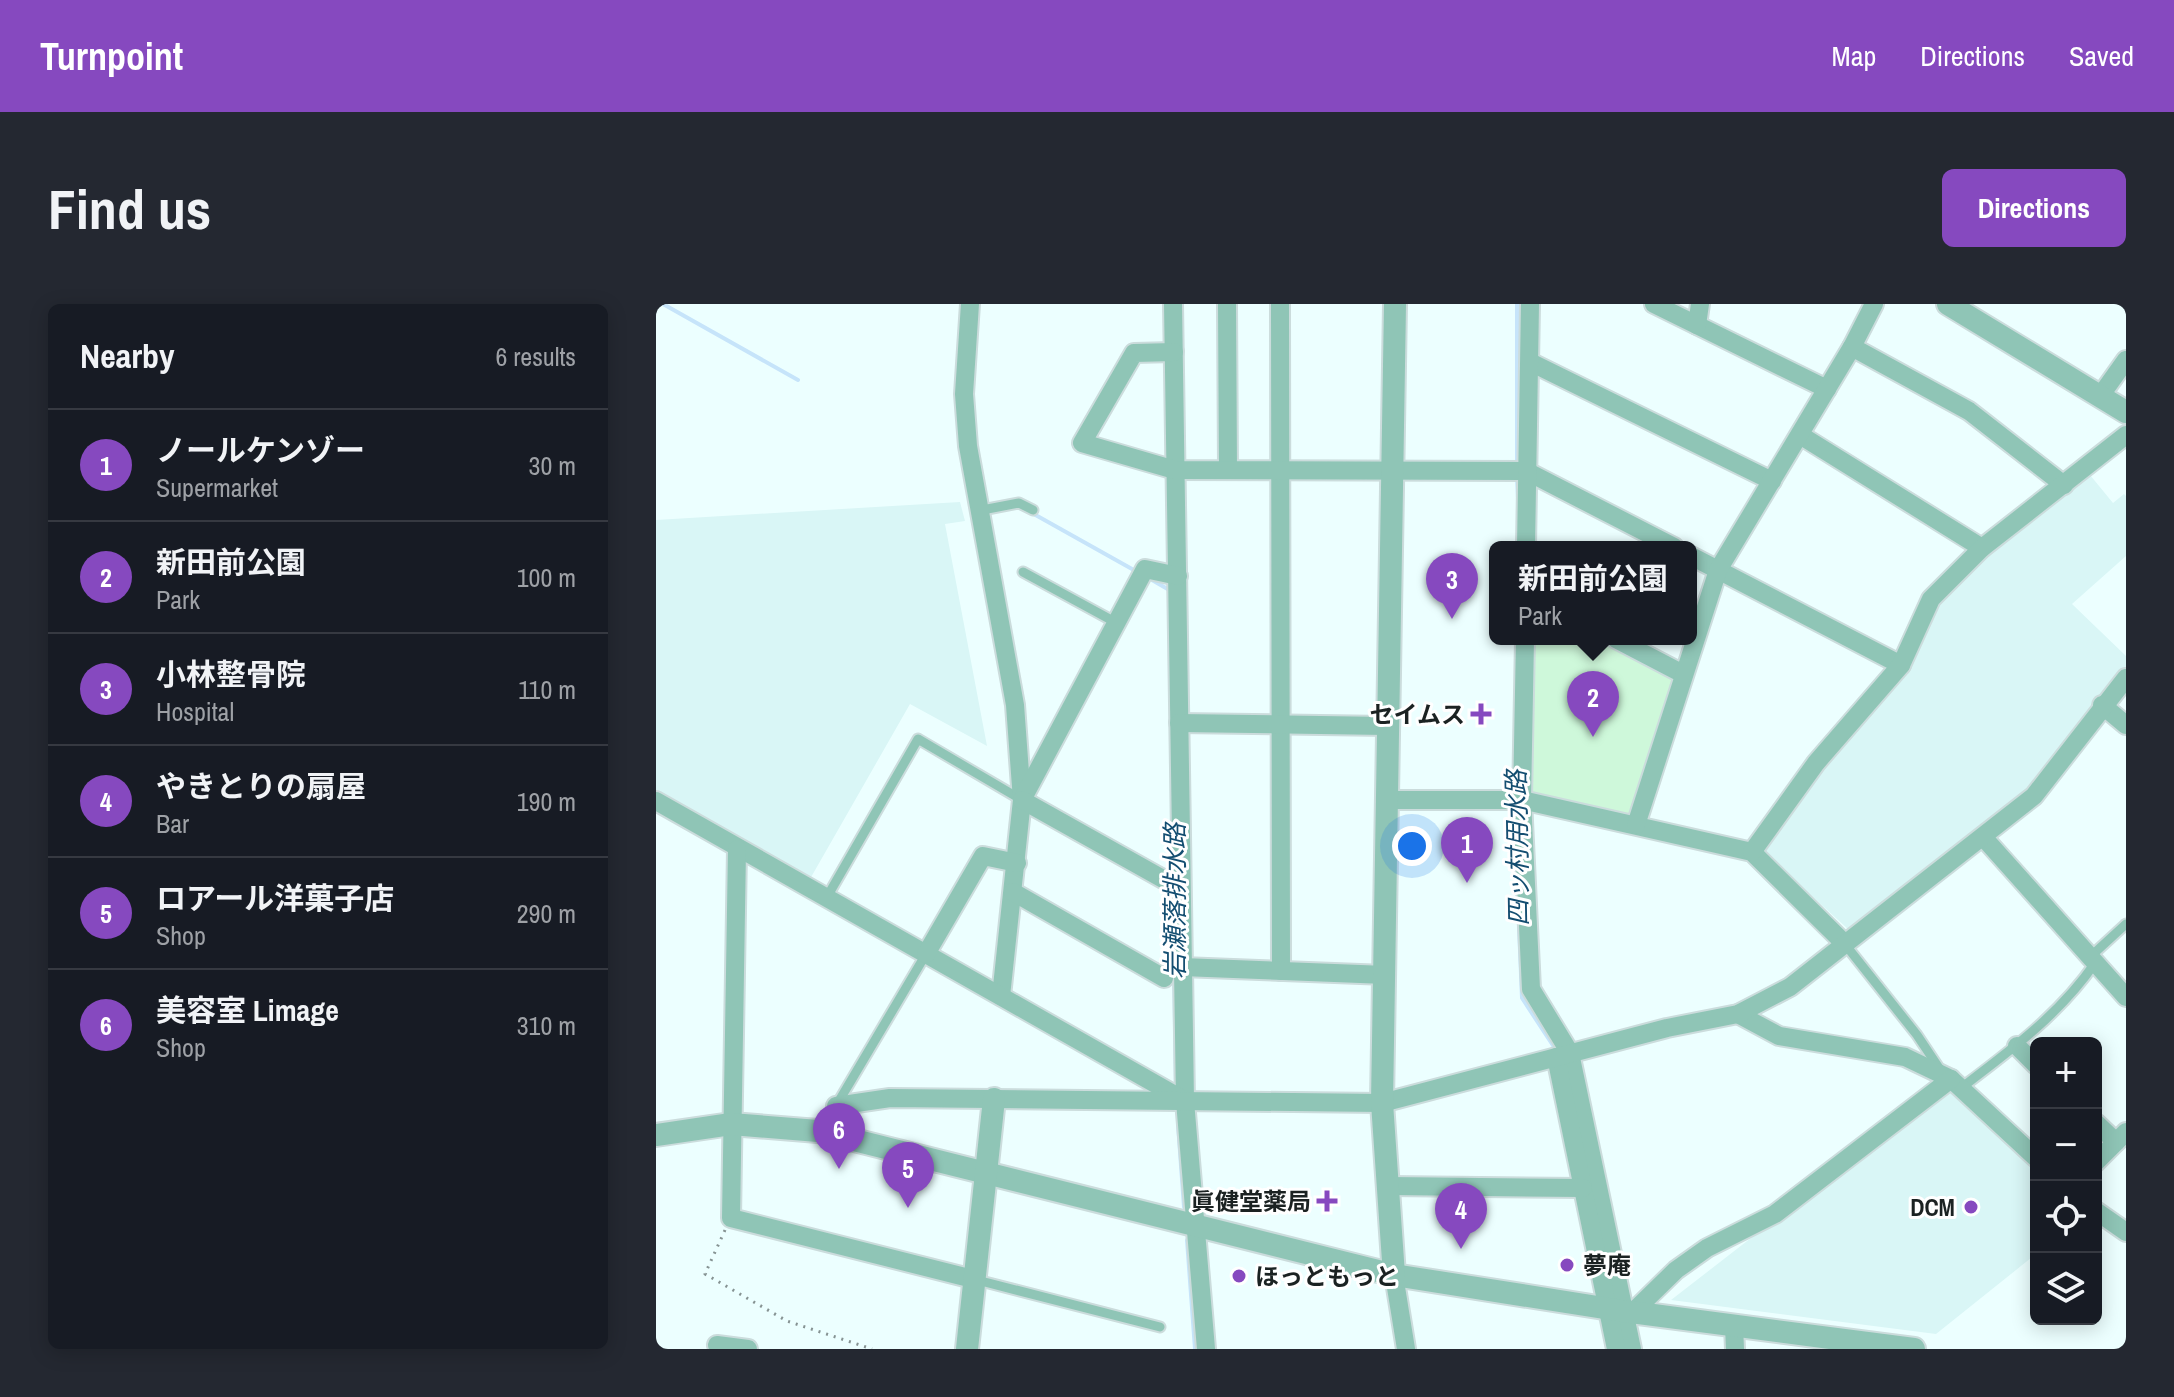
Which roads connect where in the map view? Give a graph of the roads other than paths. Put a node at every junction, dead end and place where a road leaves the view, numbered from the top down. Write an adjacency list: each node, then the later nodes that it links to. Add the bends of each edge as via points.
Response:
1 (970, 304): 29 (street, via 964,394)
2 (1173, 304): 13 (street)
3 (1227, 304): 21 (street)
4 (1280, 304): 23 (street)
5 (1395, 304): 24 (street)
6 (1530, 304): 15 (street)
7 (1654, 304): 11 (street)
8 (1700, 304): 11 (street)
9 (1874, 304): 12 (street)
10 (1948, 304): 17 (street)
11 (1697, 325): 16 (street)
12 (1852, 347): 16 (street); 27 (street, via 1969,411)
13 (1174, 352): 22 (street); 22 (street, via 1134,353 1082,443)
14 (2126, 360): 17 (street)
15 (1530, 362): 25 (street); 26 (street)
16 (1827, 389): 19 (street)
17 (2101, 395): 18 (street)
18 (2126, 412)
19 (1800, 435): 26 (street); 32 (street)
20 (2126, 435): 27 (street)
21 (1228, 469): 22 (street); 23 (street)
22 (1175, 470): 36 (street)
23 (1281, 470): 24 (street); 47 (street)
24 (1392, 470): 25 (street); 49 (street)
25 (1526, 471): 30 (street); 31 (street)
26 (1772, 481): 34 (street)
27 (2064, 485): 32 (street)
28 (1033, 510): 29 (lane, via 1019,503)
29 (977, 511): 50 (street, via 1015,705)
30 (1526, 541)
31 (1662, 541)
32 (1982, 548): 42 (street, via 1931,599)
33 (1697, 559): 34 (street)
34 (1718, 570): 38 (street); 42 (street)
35 (1023, 572): 37 (lane)
36 (1178, 576): 37 (street, via 1145,569); 46 (street)
37 (1115, 622): 50 (street)
38 (1697, 632)
39 (1525, 645): 52 (street)
40 (1627, 645): 43 (street)
41 (1693, 645): 43 (street)
42 (1901, 665): 57 (street, via 1816,763)
43 (1683, 674): 54 (street)
44 (2126, 678): 45 (street)
45 (2102, 705): 48 (street); 55 (street, via 2034,796)
46 (1179, 723): 47 (street); 66 (street)
47 (1280, 724): 49 (street); 67 (street)
48 (2126, 725)
49 (1387, 726): 51 (street)
50 (1022, 800): 58 (street); 59 (street); 61 (lane, via 918,739)
51 (1387, 800): 52 (street); 68 (street)
52 (1522, 800): 54 (street); 74 (street, via 1531,989)
53 (656, 801): 56 (street)
54 (1636, 825): 57 (street)
55 (1984, 838): 63 (street); 65 (street)
56 (737, 849): 61 (street); 81 (street)
57 (1752, 852): 63 (street)
58 (1017, 863): 60 (street); 64 (street, via 983,856)
59 (1163, 879)
60 (1013, 892): 69 (street); 70 (street)
61 (827, 897): 64 (street)
62 (2126, 924): 65 (lane)
63 (1844, 943): 72 (street, via 1790,987); 76 (lane)
64 (926, 954): 70 (street); 80 (lane)
65 (2093, 960): 71 (street); 73 (lane, via 2077,990)
66 (1182, 967): 67 (street); 78 (street)
67 (1281, 971): 68 (street)
68 (1386, 975): 79 (street)
69 (1164, 978)
70 (1001, 996): 78 (street)
71 (2126, 997)
72 (1738, 1014): 74 (street); 76 (street, via 1779,1036 1905,1057)
73 (2017, 1046): 75 (street); 76 (lane)
74 (1563, 1055): 79 (street); 89 (street); 95 (street)
75 (2030, 1059)
76 (1952, 1081): 85 (street); 95 (street, via 1775,1214 1707,1248)
77 (994, 1099): 78 (street); 80 (street, via 890,1098); 87 (street)
78 (1185, 1101): 79 (street); 91 (street)
79 (1382, 1103): 88 (street)
80 (836, 1106)
81 (731, 1124): 83 (street); 87 (street, via 818,1131); 94 (street, via 731,1218)
82 (2102, 1126): 84 (street)
83 (656, 1135)
84 (2121, 1137): 86 (street)
85 (2030, 1152)
86 (2102, 1156)
87 (985, 1173): 91 (street); 94 (street)
88 (1388, 1186): 89 (street); 93 (street)
89 (1583, 1188): 95 (street)
90 (2102, 1215): 92 (street)
91 (1193, 1224): 93 (street); 102 (street)
92 (2126, 1232)
93 (1394, 1275): 95 (street); 103 (street)
94 (973, 1279): 97 (lane); 101 (street)
95 (1621, 1311): 96 (street); 104 (street); 105 (street)
96 (1734, 1326): 98 (street); 106 (street)
97 (1160, 1327)
98 (1837, 1344): 107 (street)
99 (717, 1345): 100 (street)
100 (748, 1349)
101 (967, 1349)
102 (1206, 1349)
103 (1406, 1349)
104 (1616, 1349)
105 (1632, 1349)
106 (1735, 1349)
107 (1914, 1349)

